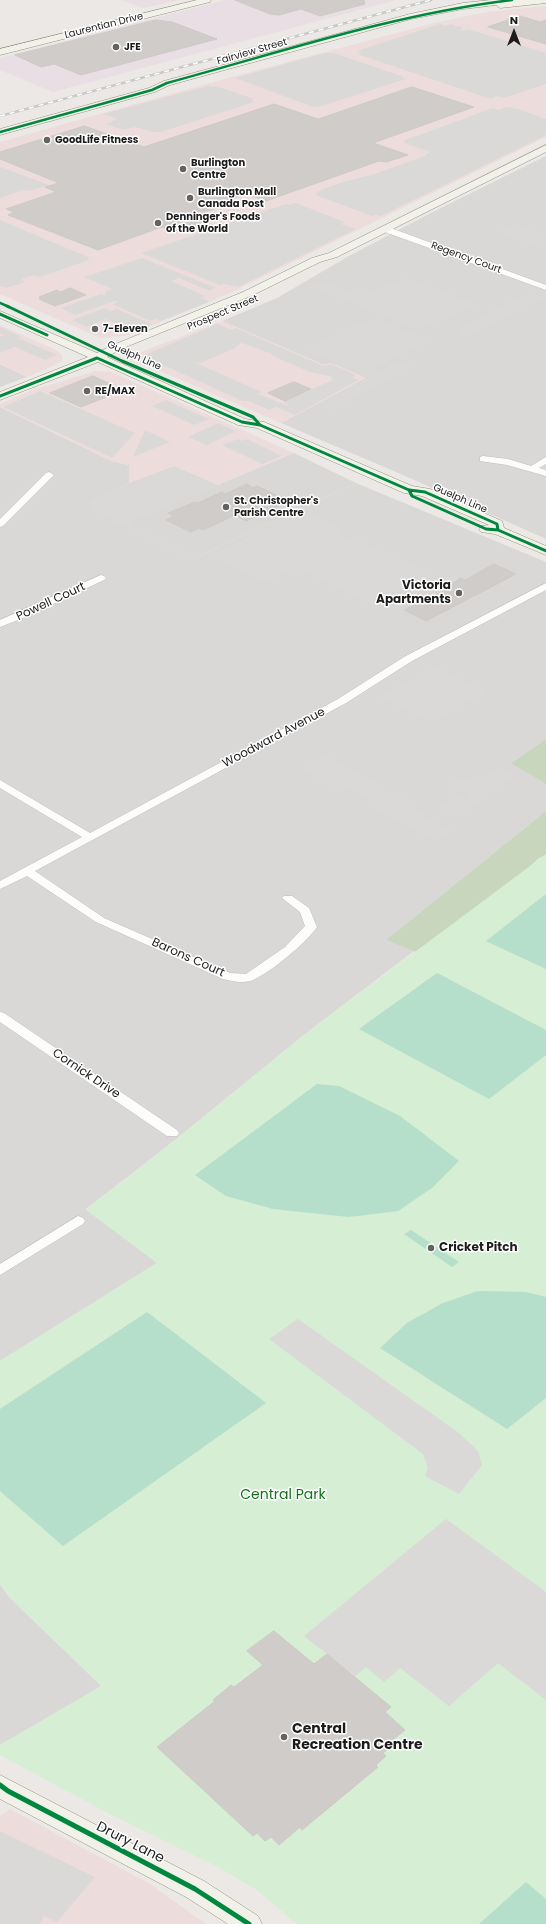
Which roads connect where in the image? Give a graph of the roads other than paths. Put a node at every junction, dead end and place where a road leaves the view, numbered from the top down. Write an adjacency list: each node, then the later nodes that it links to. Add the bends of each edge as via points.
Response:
1 (207, 0): 4 (main road, Laurentian Drive)
2 (512, 0): 5 (main road, Fairview Street, via 463,6 410,17 166,83)
3 (546, 0): 5 (main road, Fairview Street, via 435,16 171,88)
4 (0, 52)
5 (152, 90): 6 (main road, Fairview Street)
6 (0, 132)
7 (546, 148): 8 (main road, Prospect Street)
8 (385, 229): 9 (street, Regency Court); 12 (main road, Prospect Street, via 247,294 117,347)
9 (546, 288)
10 (0, 304): 12 (main road, Guelph Line)
11 (0, 314): 12 (main road, Guelph Line)
12 (102, 356): 13 (main road, Prospect Street); 20 (main road, Guelph Line, via 242,422 260,425 410,490 412,496 486,529 498,530)
13 (0, 396)
14 (483, 459): 16 (street, via 508,462)
15 (546, 460): 16 (street)
16 (532, 469): 17 (street)
17 (546, 473)
18 (49, 475): 19 (street)
19 (1, 521)
20 (546, 551)
21 (101, 578): 23 (street, Powell Court)
22 (546, 586): 25 (street, Woodward Avenue, via 414,656 342,701)
23 (0, 624)
24 (0, 784): 25 (street)
25 (91, 838): 26 (street, Woodward Avenue)
26 (27, 871): 27 (street, Woodward Avenue); 28 (street, Barons Court, via 100,920 228,976 238,978 249,976 288,950 311,927 305,910)
27 (0, 886)
28 (288, 898)
29 (0, 1016): 30 (street, Cornick Drive)
30 (172, 1133)
31 (78, 1221): 32 (street)
32 (0, 1270)
33 (0, 1785): 34 (main road, Drury Lane, via 62,1821 195,1888)
34 (249, 1924)

